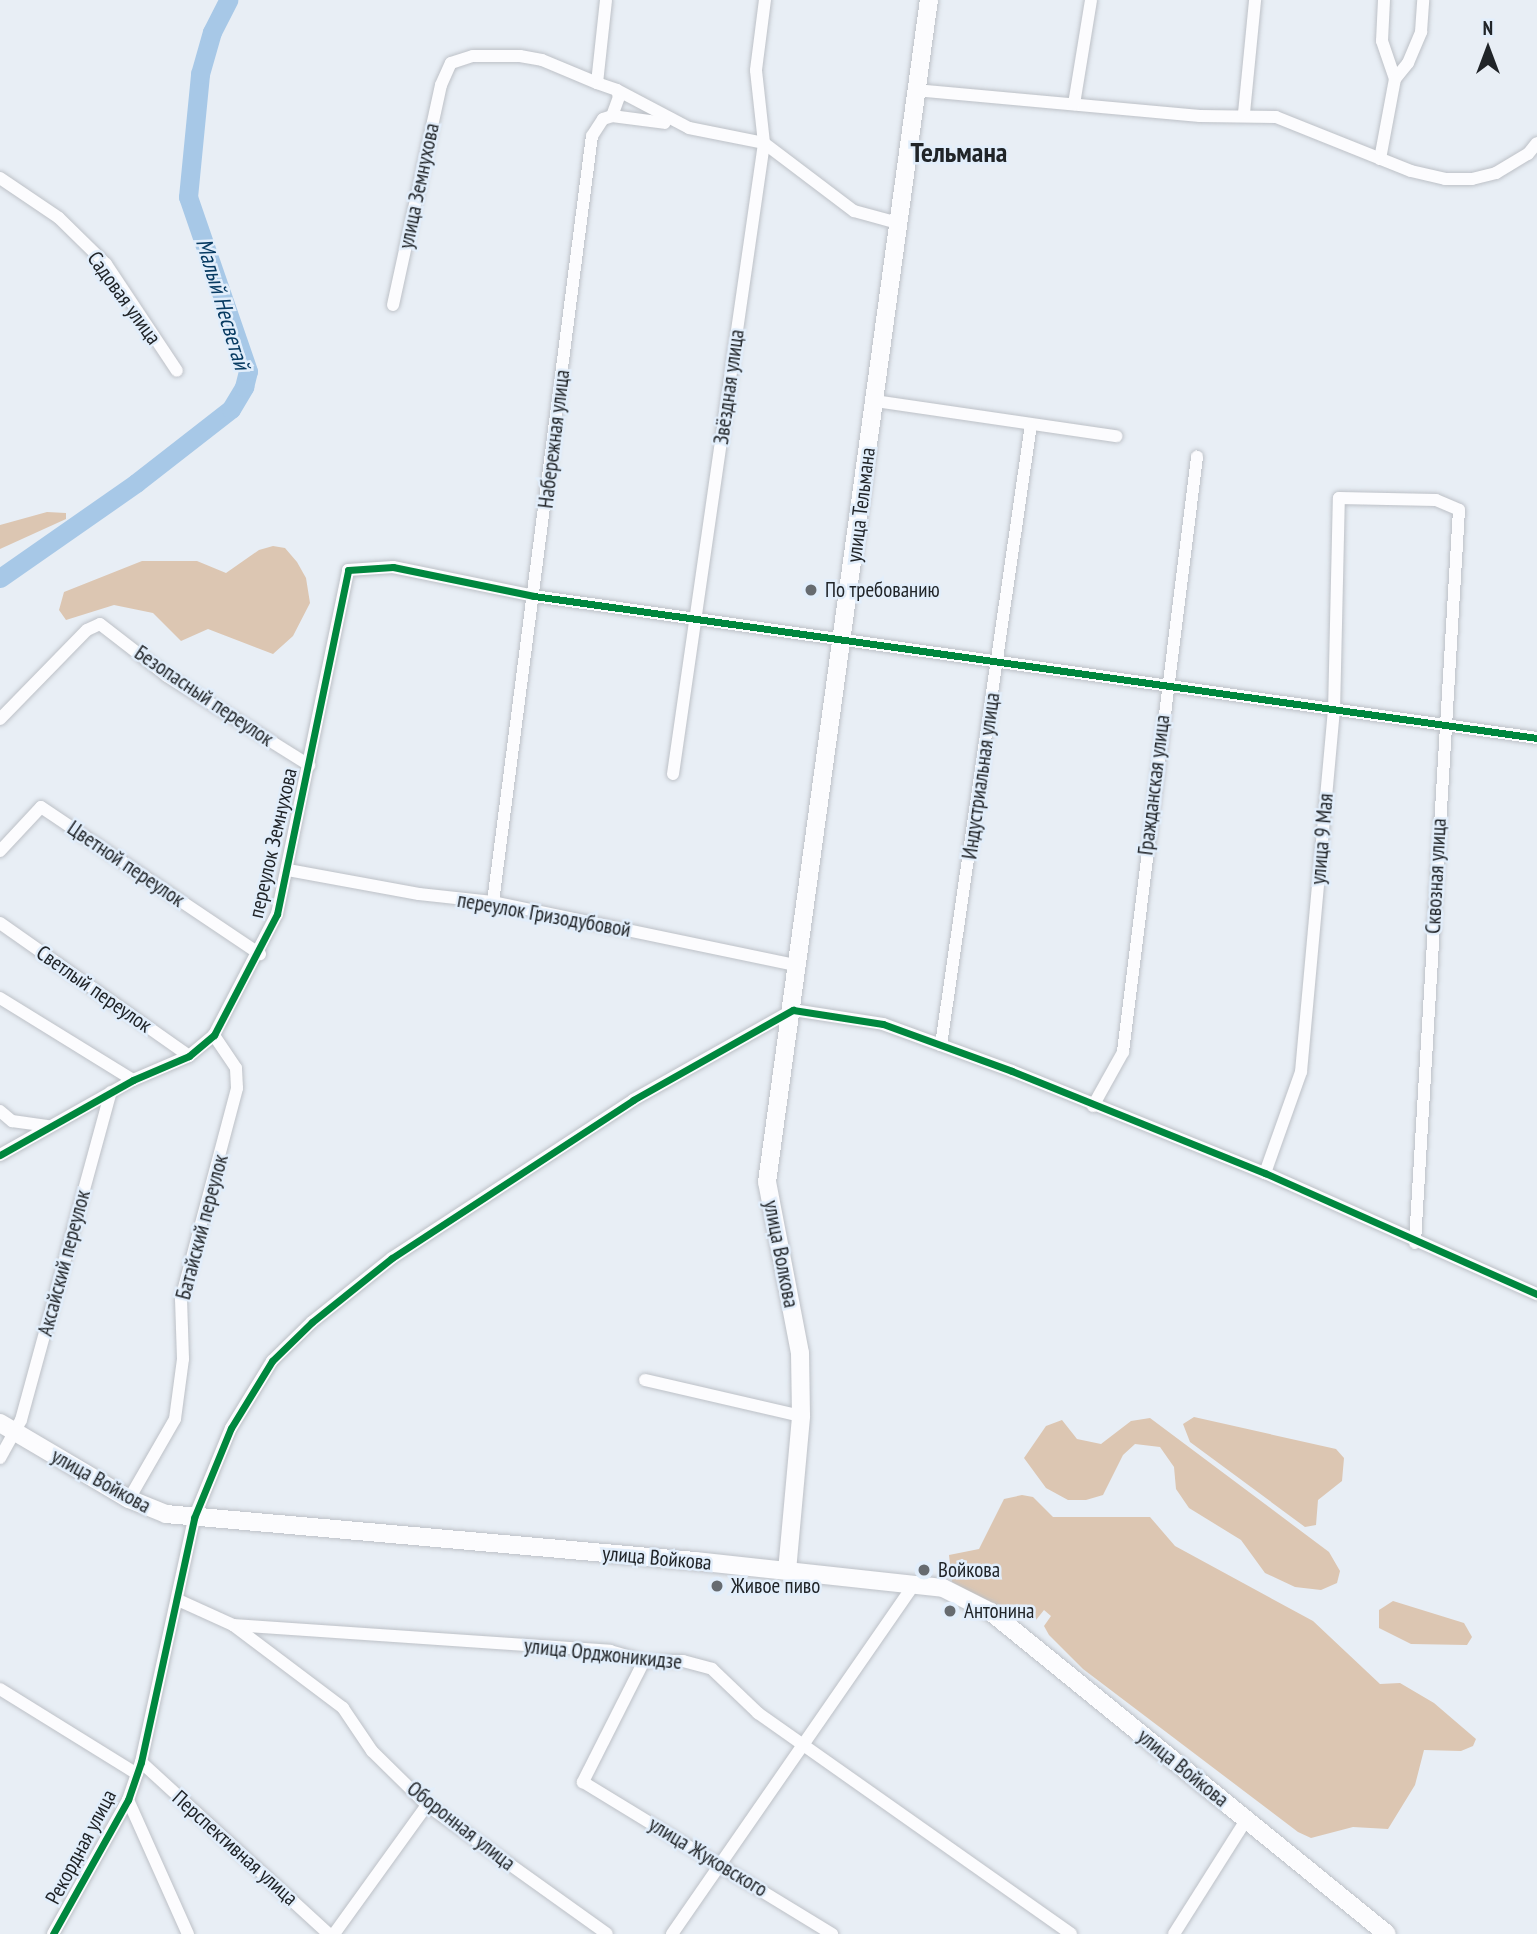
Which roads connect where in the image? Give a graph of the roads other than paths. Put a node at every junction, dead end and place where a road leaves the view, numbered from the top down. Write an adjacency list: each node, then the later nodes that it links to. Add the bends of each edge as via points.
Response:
1 (606, 0): 9 (street)
2 (765, 0): 16 (street, Звёздная улица, via 756,70)
3 (929, 0): 11 (street, улица Тельмана)
4 (1091, 0): 12 (street)
5 (1255, 0): 13 (street)
6 (1384, 0): 8 (street, via 1382,41)
7 (1423, 0): 8 (street, via 1418,43)
8 (1395, 79): 18 (street)
9 (597, 83): 10 (street); 21 (street, улица Земнухова, via 520,56 473,55 447,68)
10 (617, 90): 14 (street, Набережная улица, via 618,106); 15 (street)
11 (915, 90): 12 (street); 20 (street, улица Тельмана)
12 (1074, 104): 13 (street, via 1200,116)
13 (1244, 113): 18 (street, via 1292,121)
14 (612, 116): 15 (street); 28 (street, Набережная улица, via 603,119 592,136)
15 (689, 128): 16 (street)
16 (764, 142): 20 (street, via 854,211); 29 (street, Звёздная улица)
17 (1537, 143): 18 (street, via 1513,164 1472,179 1445,179)
18 (1380, 159)
19 (0, 178): 22 (street, Садовая улица, via 59,218 106,264)
20 (898, 223): 23 (street, улица Тельмана)
21 (393, 305)
22 (177, 371)
23 (875, 401): 24 (street); 30 (street, улица Тельмана)
24 (1031, 424): 25 (street); 31 (street, Индустриальная улица)
25 (1116, 436)
26 (1198, 457): 32 (street, Гражданская улица)
27 (1459, 510): 33 (street, улица 9 Мая, via 1436,500 1339,498); 35 (street, Сквозная улица)
28 (534, 596): 29 (street); 37 (street, переулок Земнухова, via 393,567 348,570); 41 (street, Набережная улица)
29 (695, 620): 30 (street); 38 (street, Звёздная улица)
30 (844, 641): 31 (street); 44 (street, улица Тельмана)
31 (997, 663): 32 (street); 48 (street, Индустриальная улица)
32 (1166, 688): 33 (street); 52 (street, Гражданская улица, via 1123,1052)
33 (1334, 712): 35 (street); 56 (street, улица 9 Мая, via 1301,1072)
34 (0, 719): 37 (street, Безопасный переулок, via 87,629 100,624 167,676)
35 (1444, 728): 36 (street); 57 (street, Сквозная улица)
36 (1537, 738)
37 (309, 765): 40 (street, переулок Земнухова)
38 (673, 774)
39 (0, 851): 43 (street, Цветной переулок, via 41,807)
40 (288, 870): 41 (street, переулок Гризодубовой, via 419,894); 43 (street, переулок Земнухова)
41 (493, 902): 44 (street, переулок Гризодубовой)
42 (0, 923): 49 (street, Светлый переулок)
43 (260, 954): 47 (street, переулок Земнухова)
44 (799, 966): 46 (street, улица Тельмана)
45 (0, 998): 50 (street)
46 (793, 1010): 48 (street, via 883,1024); 60 (street, улица Волкова, via 767,1182 800,1353); 65 (street, Рекордная улица, via 633,1100 392,1258 312,1322 256,1383)
47 (214, 1035): 49 (street, переулок Земнухова); 64 (street, Батайский переулок, via 236,1068 237,1088 181,1299 183,1359 175,1419)
48 (941, 1045): 52 (street)
49 (188, 1056): 50 (street, переулок Земнухова)
50 (133, 1080): 51 (street, переулок Земнухова)
51 (111, 1092): 54 (street, переулок Земнухова); 62 (street, Аксайский переулок)
52 (1093, 1106): 56 (street)
53 (0, 1111): 54 (street, via 12,1121)
54 (50, 1126): 55 (street, переулок Земнухова)
55 (0, 1155)
56 (1265, 1173): 57 (street)
57 (1415, 1243): 58 (street)
58 (1537, 1294)
59 (645, 1380): 60 (street)
60 (801, 1416): 66 (street, улица Волкова)
61 (0, 1423): 62 (street, улица Войкова)
62 (16, 1433): 63 (street, Аксайский переулок); 64 (street, улица Войкова)
63 (0, 1458)
64 (129, 1499): 65 (street, улица Войкова, via 166,1514)
65 (194, 1518): 66 (street, улица Войкова); 68 (street, Рекордная улица)
66 (787, 1571): 67 (street, улица Войкова)
67 (914, 1584): 72 (street); 76 (street, улица Войкова, via 943,1588 991,1612)
68 (178, 1600): 69 (street, улица Орджоникидзе); 73 (street, Рекордная улица)
69 (233, 1625): 70 (street, улица Орджоникидзе, via 610,1651); 75 (street, Оборонная улица, via 343,1708 372,1751)
70 (644, 1661): 72 (street, улица Орджоникидзе, via 683,1661 712,1668 758,1713); 77 (street, улица Жуковского, via 583,1782)
71 (0, 1689): 73 (street, Перспективная улица)
72 (807, 1745): 77 (street); 84 (street, улица Орджоникидзе)
73 (139, 1768): 74 (street, Рекордная улица); 80 (street, Перспективная улица)
74 (128, 1800): 78 (street, Рекордная улица); 79 (street)
75 (427, 1805): 80 (street); 81 (street, Оборонная улица)
76 (1247, 1820): 85 (street); 86 (street, улица Войкова)
77 (723, 1865): 82 (street); 83 (street, улица Жуковского)
78 (53, 1934)
79 (188, 1934)
80 (332, 1934)
81 (607, 1934)
82 (673, 1934)
83 (832, 1934)
84 (1071, 1934)
85 (1174, 1934)
86 (1387, 1934)

